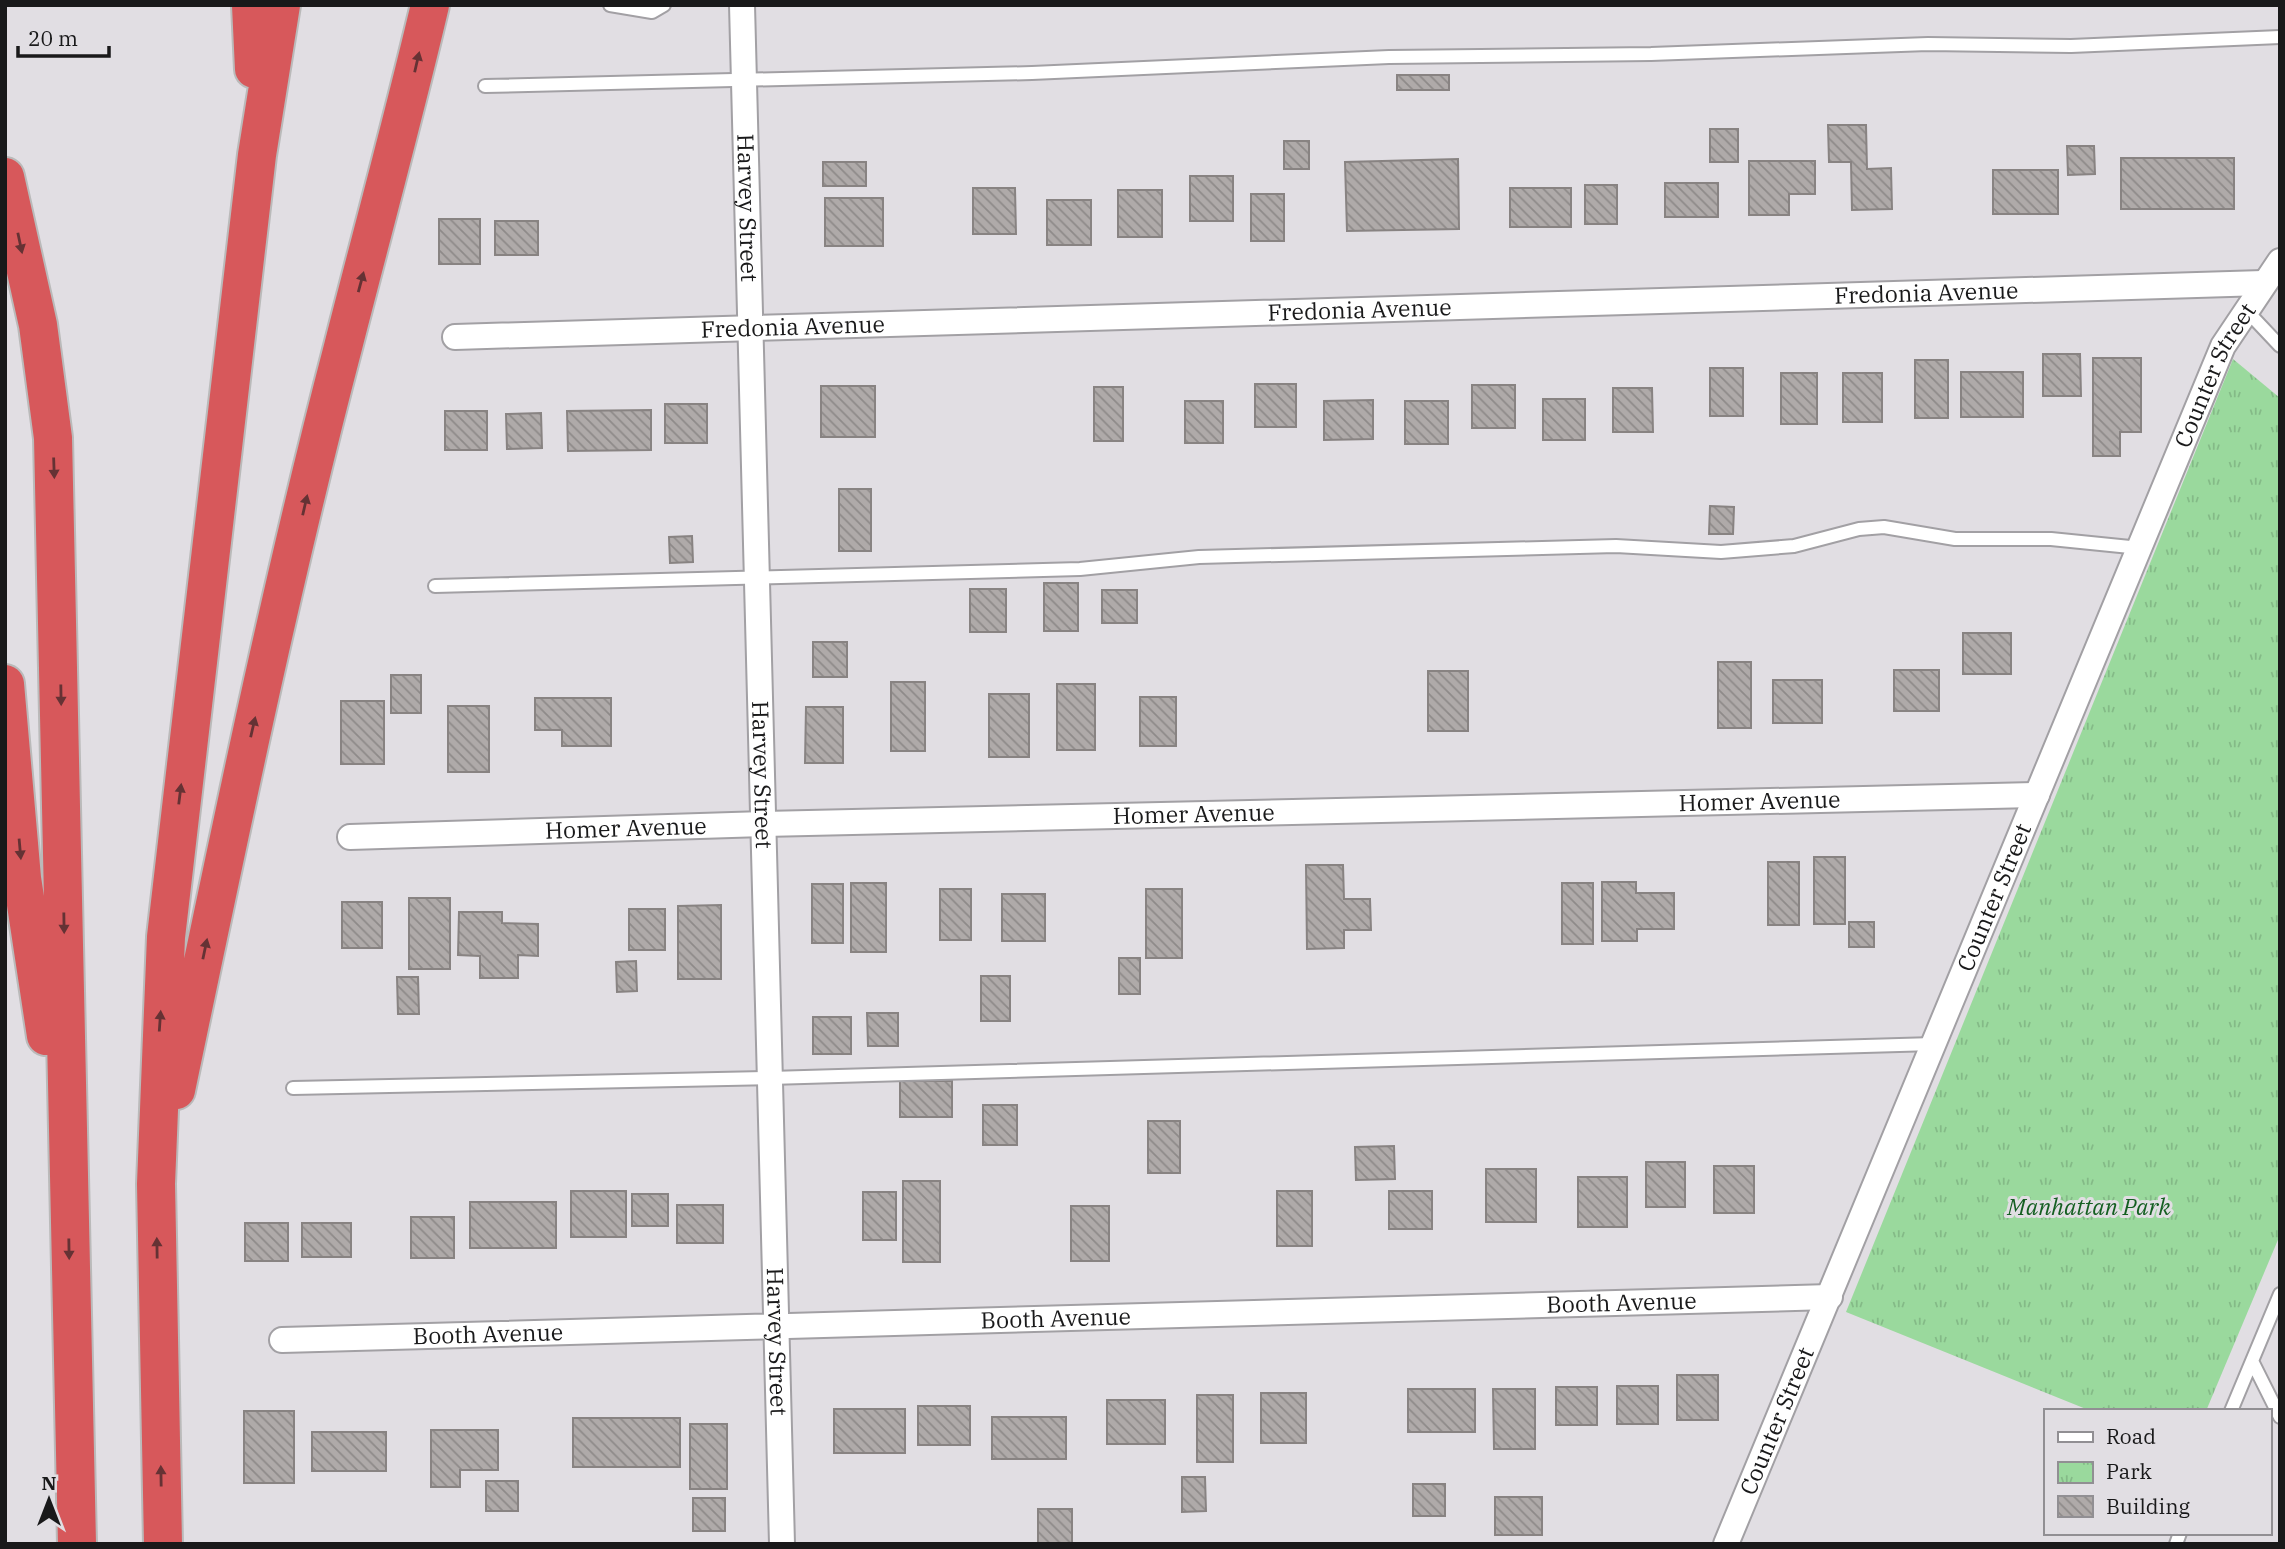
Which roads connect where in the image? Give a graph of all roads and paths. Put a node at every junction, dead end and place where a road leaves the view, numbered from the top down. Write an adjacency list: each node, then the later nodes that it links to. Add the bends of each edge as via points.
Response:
1 (251, 5): 10 (highway)
2 (281, 5): 10 (highway)
3 (430, 5): 29 (highway, one-way to 3, via 247,752 342,348 388,184)
4 (610, 5): 5 (lane, via 652,12)
5 (664, 5)
6 (742, 5): 8 (street, Harvey Street)
7 (2280, 37): 8 (lane, via 2071,46 1833,46 1390,57 1032,74)
8 (744, 78): 9 (lane); 15 (street, Harvey Street)
9 (485, 86)
10 (257, 155): 29 (highway, one-way to 10, via 168,911)
11 (5, 177): 28 (highway, one-way to 28, via 37,325 53,438)
12 (2280, 261): 13 (street, Counter Street)
13 (2263, 283): 14 (street, Counter Street); 15 (street, Fredonia Avenue)
14 (2246, 310): 17 (lane); 18 (street, Counter Street, via 2223,346)
15 (751, 326): 16 (street, Fredonia Avenue); 19 (street, Harvey Street)
16 (455, 337)
17 (2280, 346)
18 (2141, 548): 19 (lane, via 2051,539 1955,539 1884,527 1794,546 1721,552 1658,547 1532,548 1199,557 1080,569); 22 (street, Counter Street)
19 (757, 577): 20 (lane); 23 (street, Harvey Street)
20 (435, 586)
21 (5, 684): 28 (highway, one-way to 28, via 22,878)
22 (2037, 795): 23 (street, Homer Avenue); 25 (street, Counter Street)
23 (764, 824): 24 (street, Homer Avenue); 26 (street, Harvey Street)
24 (350, 837)
25 (1934, 1044): 26 (lane); 31 (street, Counter Street)
26 (770, 1078): 27 (lane); 32 (street, Harvey Street)
27 (293, 1088)
28 (68, 1181): 37 (highway, one-way to 37)
29 (156, 1184): 38 (highway, one-way to 29)
30 (2280, 1294): 34 (lane)
31 (1830, 1297): 32 (street, Booth Avenue); 40 (street, Counter Street)
32 (776, 1326): 33 (street, Booth Avenue); 39 (street, Harvey Street)
33 (282, 1340)
34 (2252, 1361): 35 (lane); 36 (lane)
35 (2232, 1409)
36 (2280, 1417)
37 (77, 1544)
38 (163, 1544)
39 (782, 1544)
40 (1726, 1544)

